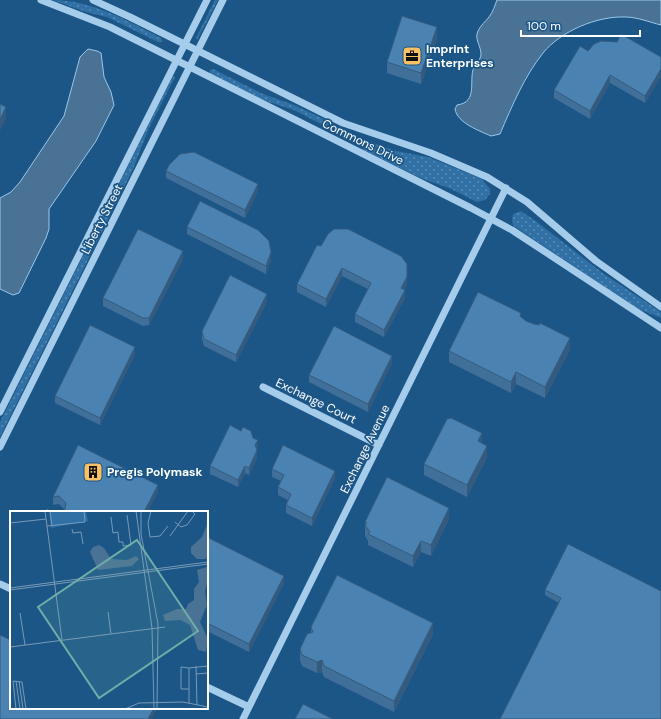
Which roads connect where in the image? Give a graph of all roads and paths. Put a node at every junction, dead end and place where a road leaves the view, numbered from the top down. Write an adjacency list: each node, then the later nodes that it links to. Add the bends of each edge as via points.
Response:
1 (41, 0): 7 (street, Commons Drive, via 110,27)
2 (93, 0): 5 (street, Commons Drive)
3 (207, 0): 5 (street, Liberty Street)
4 (223, 0): 6 (street, Liberty Street)
5 (185, 44): 6 (street, Commons Drive); 7 (street, Liberty Street)
6 (197, 51): 8 (street, Liberty Street); 9 (street, Commons Drive, via 343,123 458,163)
7 (176, 61): 8 (street, Commons Drive); 14 (street, Liberty Street)
8 (189, 67): 10 (street, Commons Drive); 16 (street, Liberty Street)
9 (506, 188): 10 (street, Exchange Avenue); 11 (street, Commons Drive, via 547,218 605,268)
10 (491, 219): 12 (street, Commons Drive, via 528,240); 15 (street, Exchange Avenue)
11 (661, 306)
12 (661, 328)
13 (264, 387): 15 (street, Exchange Court)
14 (0, 412)
15 (379, 445): 20 (street, Exchange Avenue)
16 (0, 447)
17 (0, 584): 18 (street)
18 (10, 589)
19 (208, 688): 20 (street)
20 (249, 708): 21 (street, Exchange Avenue)
21 (243, 719)

